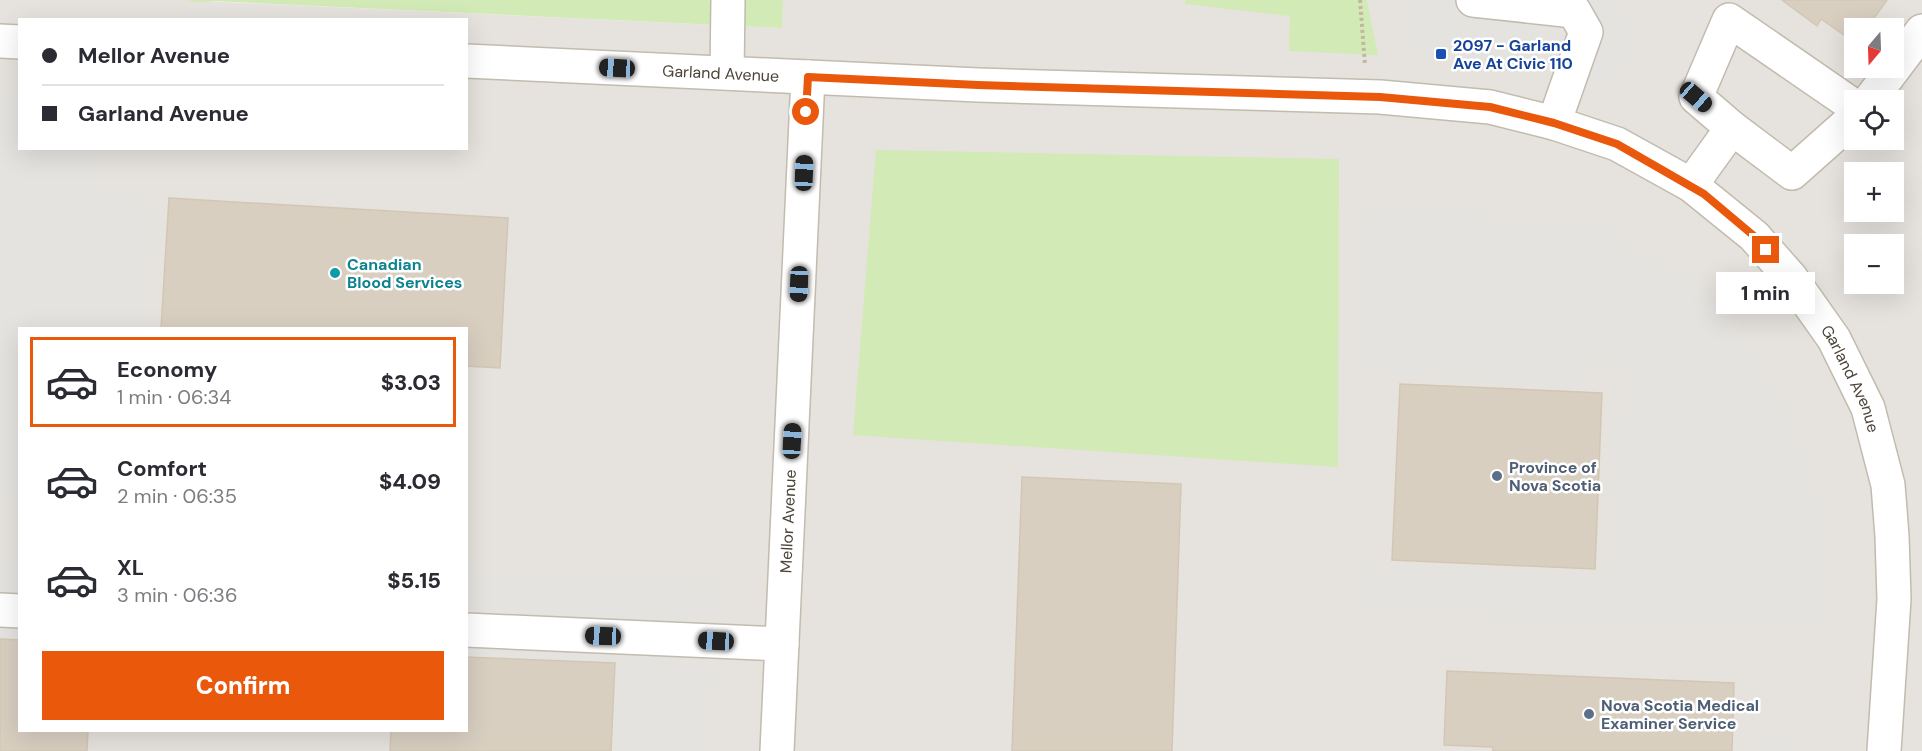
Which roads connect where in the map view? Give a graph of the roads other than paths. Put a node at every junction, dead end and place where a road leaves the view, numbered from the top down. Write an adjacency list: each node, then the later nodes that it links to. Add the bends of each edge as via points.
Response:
1 (728, 0): 7 (street)
2 (1473, 0): 11 (street, via 1574,11 1586,32)
3 (1922, 31): 9 (street)
4 (0, 41): 5 (street)
5 (18, 42)
6 (468, 61): 7 (street, Garland Avenue)
7 (727, 73): 8 (street, Garland Avenue)
8 (808, 77): 11 (street, Garland Avenue, via 1380,97 1490,107); 18 (street, Mellor Avenue)
9 (1878, 90)
10 (1844, 99): 13 (street, via 1729,20 1696,97)
11 (1554, 123): 14 (street, Garland Avenue, via 1617,144)
12 (1844, 127): 13 (street, via 1792,173)
13 (1732, 128): 14 (street)
14 (1691, 184): 20 (street, Garland Avenue, via 1754,236 1791,278 1834,339 1868,408 1888,485 1892,536 1894,599)
15 (0, 610): 16 (street)
16 (18, 611)
17 (468, 630): 18 (street)
18 (782, 644): 19 (street, Mellor Avenue)
19 (777, 751)
20 (1884, 751)

